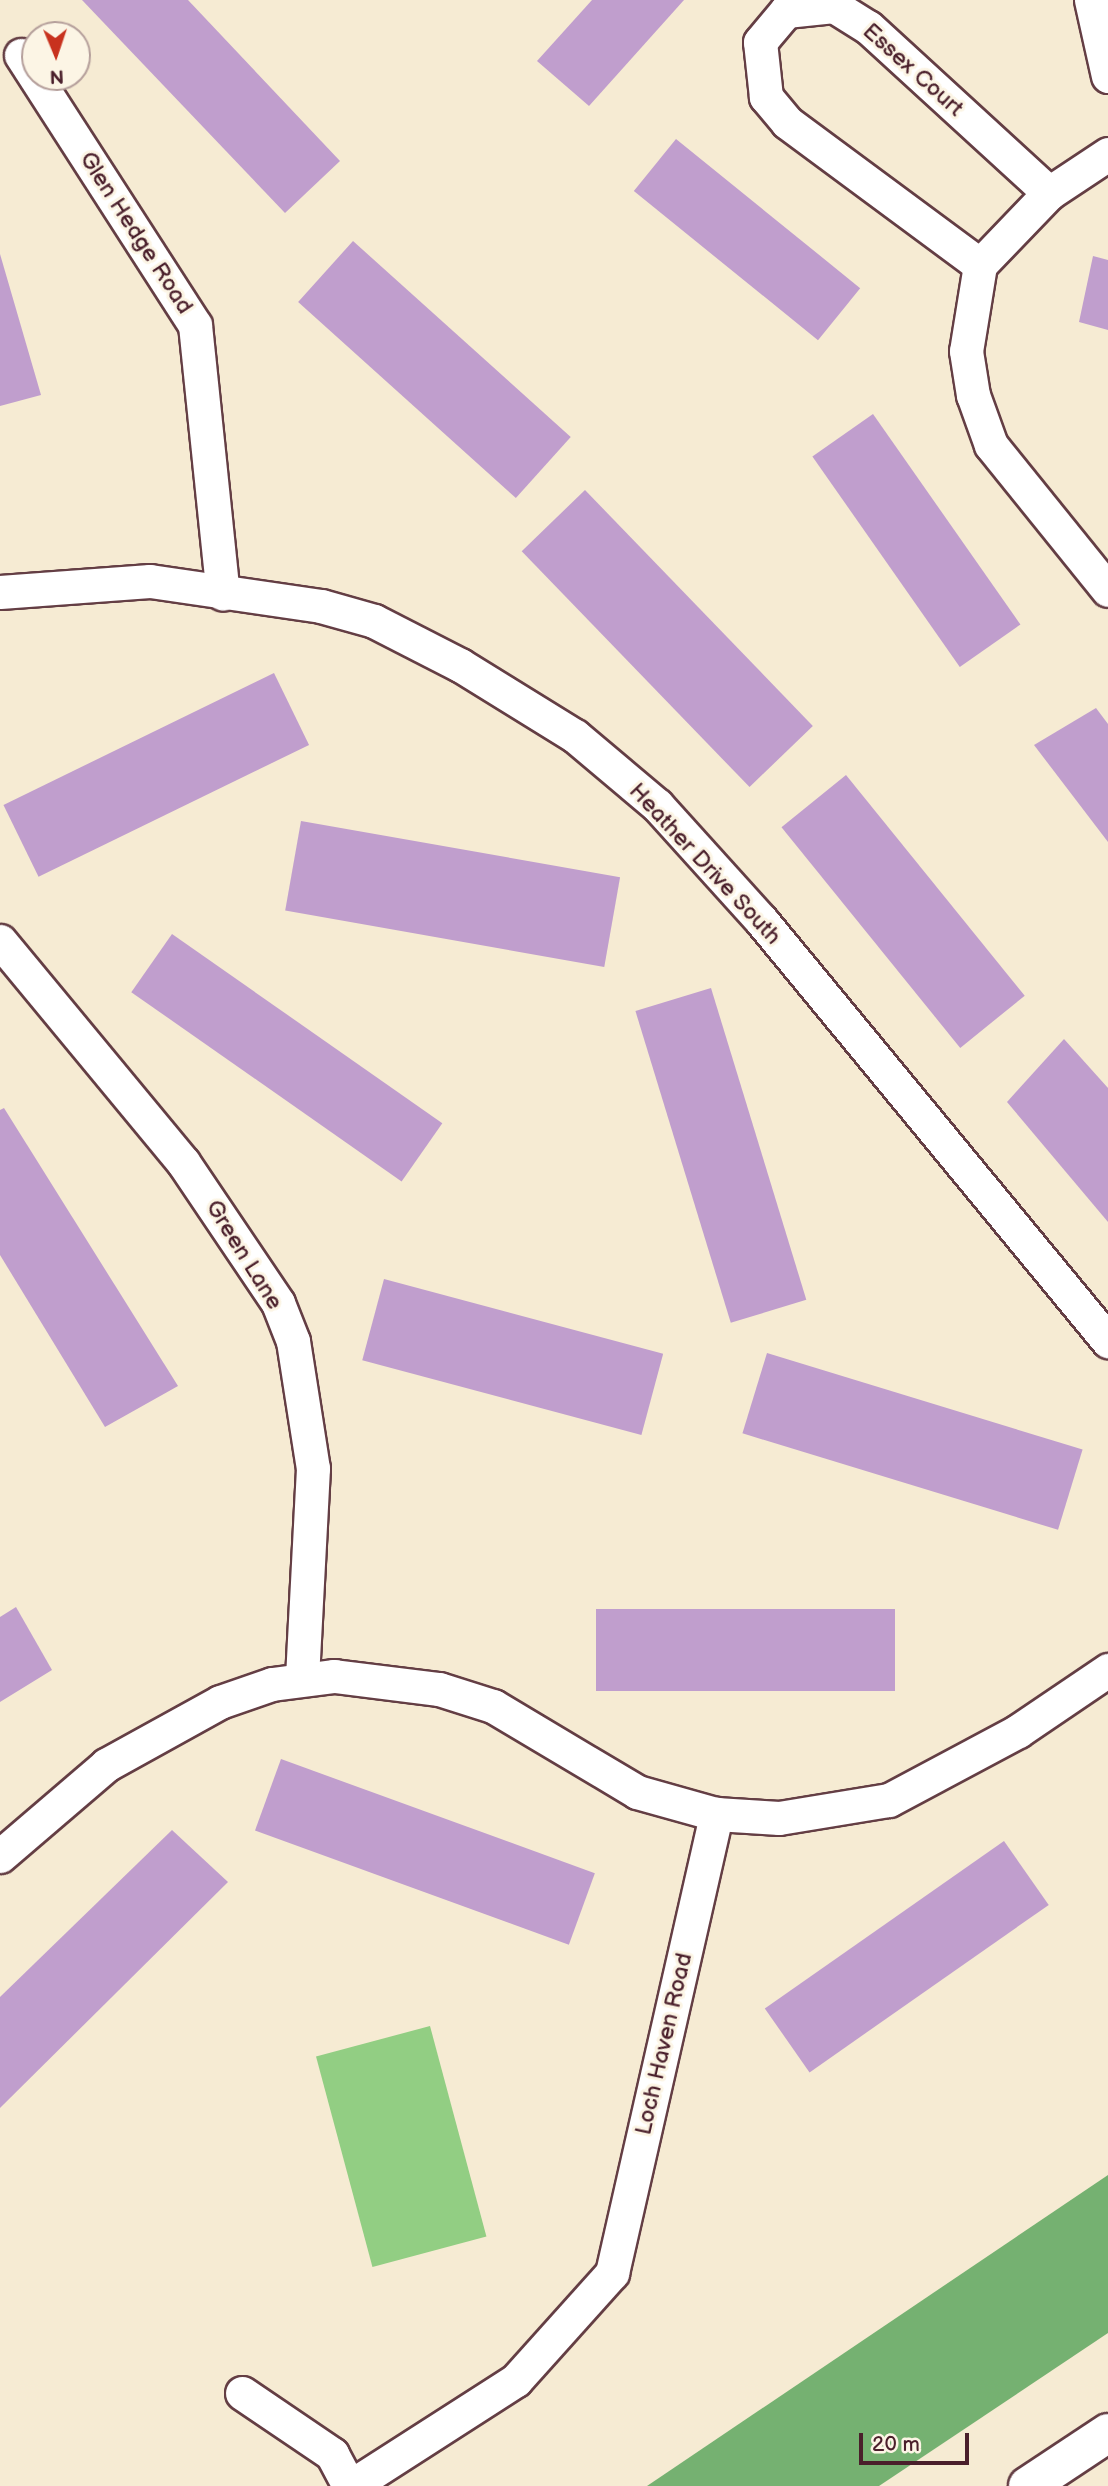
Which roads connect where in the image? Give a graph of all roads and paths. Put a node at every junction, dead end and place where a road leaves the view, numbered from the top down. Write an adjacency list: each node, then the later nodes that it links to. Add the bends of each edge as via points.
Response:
1 (1091, 0): 2 (street)
2 (1108, 76)
3 (44, 91): 9 (street, Glen Hedge Road, via 195,325)
4 (1108, 154): 5 (street)
5 (1049, 193): 6 (street); 6 (street, Essex Court, via 868,27 834,6 786,10 760,42 766,97 787,122)
6 (980, 265): 7 (street, via 966,351 972,395 991,445)
7 (1108, 590)
8 (0, 592): 9 (street, Heather Drive South, via 150,581)
9 (223, 594): 11 (street, Heather Drive South, via 321,606 374,621 460,665 575,736 657,805 761,920)
10 (0, 941): 13 (street, Green Lane, via 183,1162 278,1303 293,1341 313,1468)
11 (1108, 1341)
12 (1108, 1670): 14 (street, via 1018,1731 889,1800 779,1818)
13 (303, 1679): 14 (street, via 390,1679 493,1706 637,1793); 15 (street, via 220,1702 161,1732 106,1765)
14 (716, 1814): 18 (street, Loch Haven Road, via 612,2273 516,2381)
15 (0, 1856)
16 (242, 2393): 18 (street, via 332,2454)
17 (1108, 2433): 19 (highway)
18 (350, 2486)
19 (1028, 2486)

